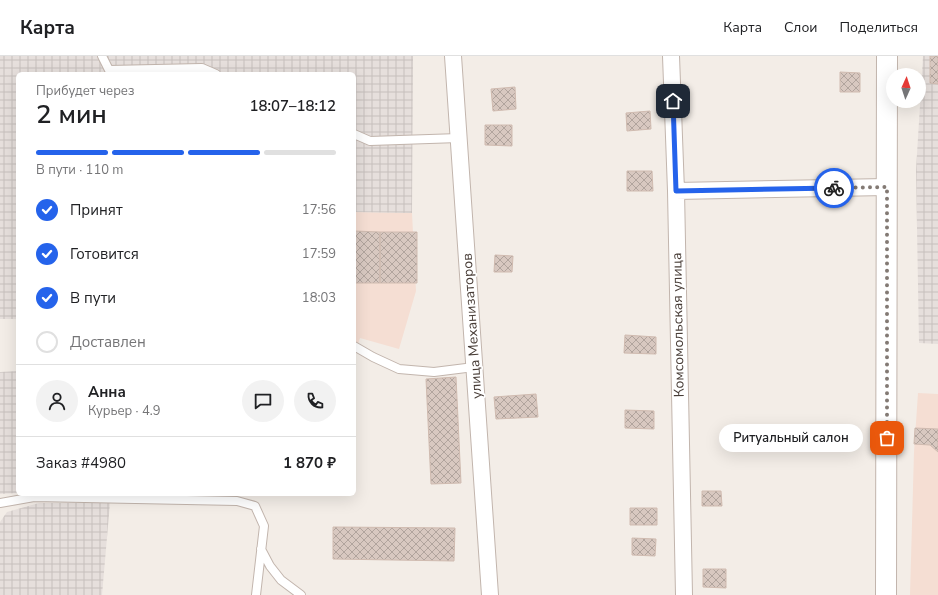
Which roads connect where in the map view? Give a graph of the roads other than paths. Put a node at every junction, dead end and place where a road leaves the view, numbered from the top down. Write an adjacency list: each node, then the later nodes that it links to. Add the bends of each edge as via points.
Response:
1 (102, 56): 5 (lane, via 109,70 202,68)
2 (453, 56): 7 (street, улица Механизаторов)
3 (671, 56): 9 (street, Комсомольская улица)
4 (887, 56): 8 (street)
5 (211, 72)
6 (356, 135): 7 (lane, via 370,141)
7 (459, 138): 11 (street, улица Механизаторов)
8 (887, 187): 9 (street); 18 (street)
9 (676, 191): 17 (street, Комсомольская улица)
10 (356, 347): 11 (lane, via 399,369 434,372)
11 (474, 368): 16 (street, улица Механизаторов)
12 (0, 503): 13 (lane, via 34,498 238,501 255,506 264,526)
13 (261, 549): 14 (lane); 15 (lane, via 281,580)
14 (256, 595)
15 (301, 595)
16 (490, 595)
17 (684, 595)
18 (886, 595)

